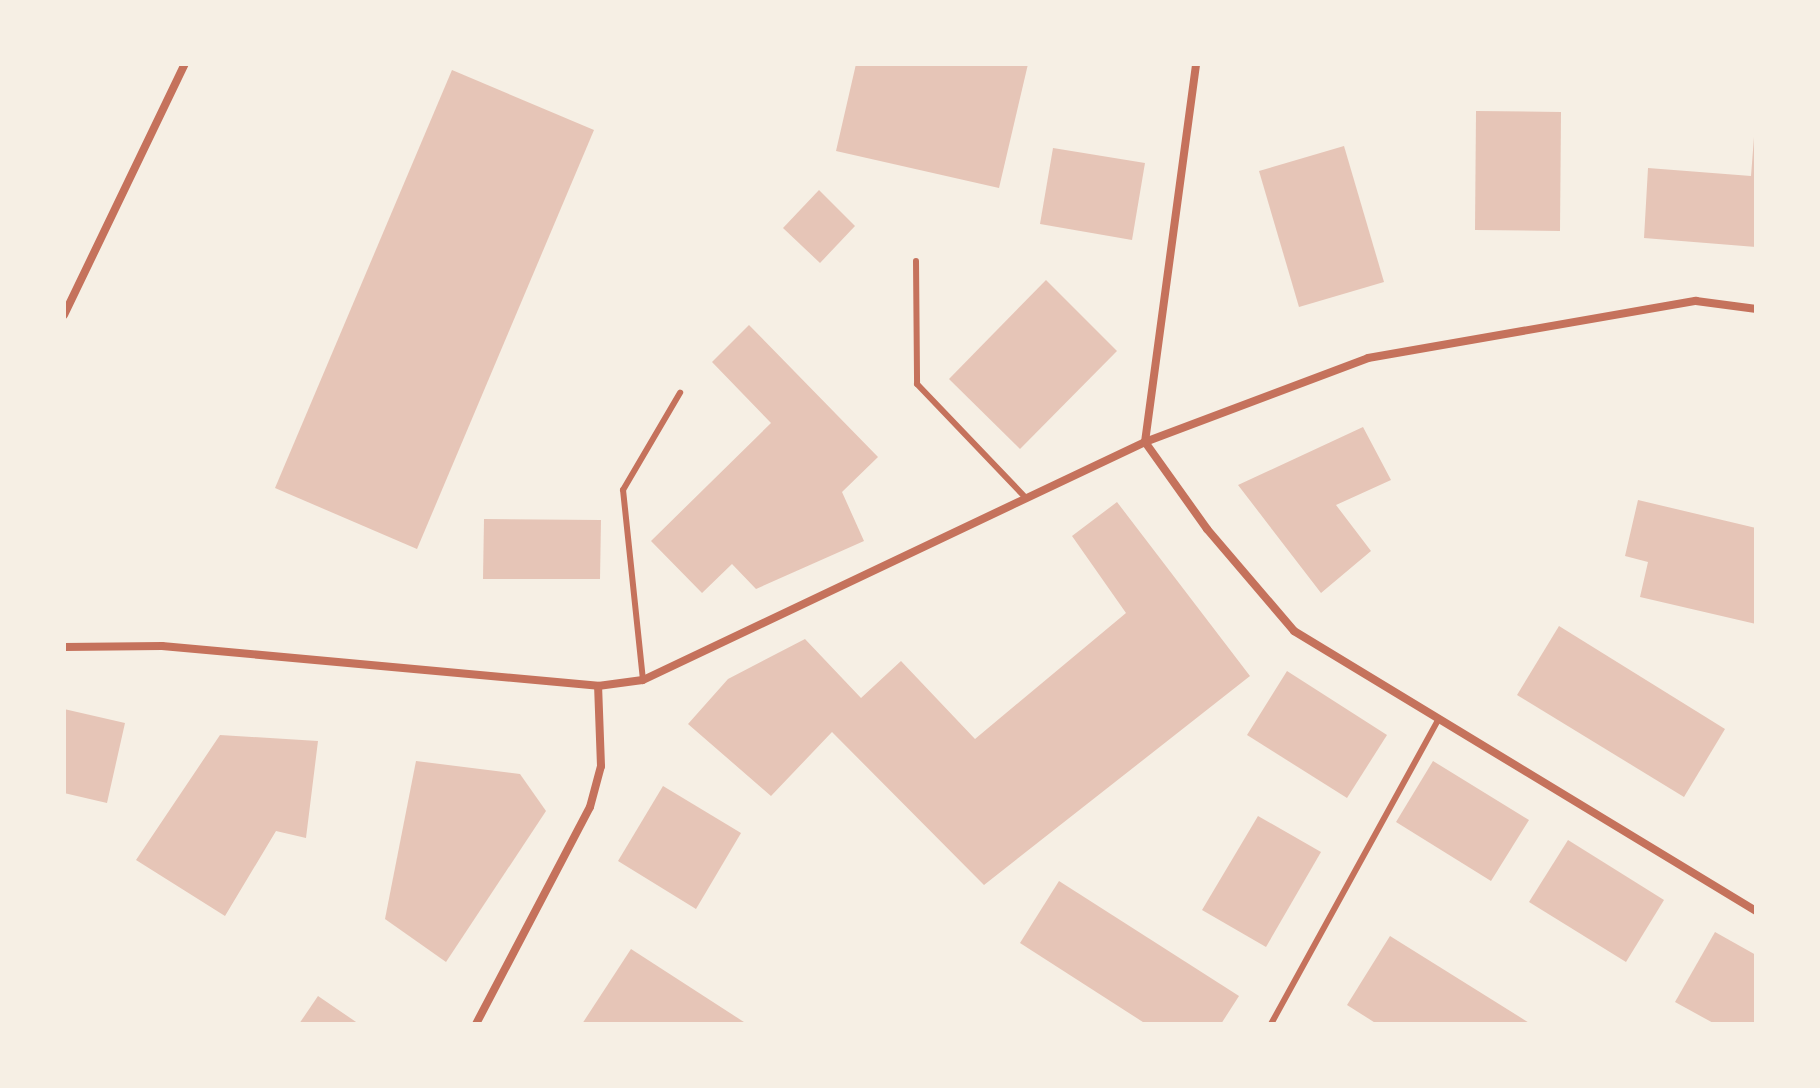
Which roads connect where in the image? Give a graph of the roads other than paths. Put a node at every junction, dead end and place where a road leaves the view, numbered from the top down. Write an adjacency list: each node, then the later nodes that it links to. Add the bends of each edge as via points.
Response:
1 (185, 64): 5 (street)
2 (1196, 64): 7 (street)
3 (916, 261): 8 (lane, via 917,384)
4 (1756, 309): 7 (street, via 1696,301 1368,358)
5 (64, 315)
6 (680, 393): 10 (lane, via 623,490)
7 (1145, 442): 8 (street); 12 (street, via 1207,529 1294,631)
8 (1026, 498): 10 (street)
9 (64, 647): 11 (street, via 162,646)
10 (643, 680): 11 (street)
11 (598, 686): 14 (street, via 601,766 590,807)
12 (1437, 722): 13 (street); 15 (lane)
13 (1756, 911)
14 (476, 1024)
15 (1271, 1024)

